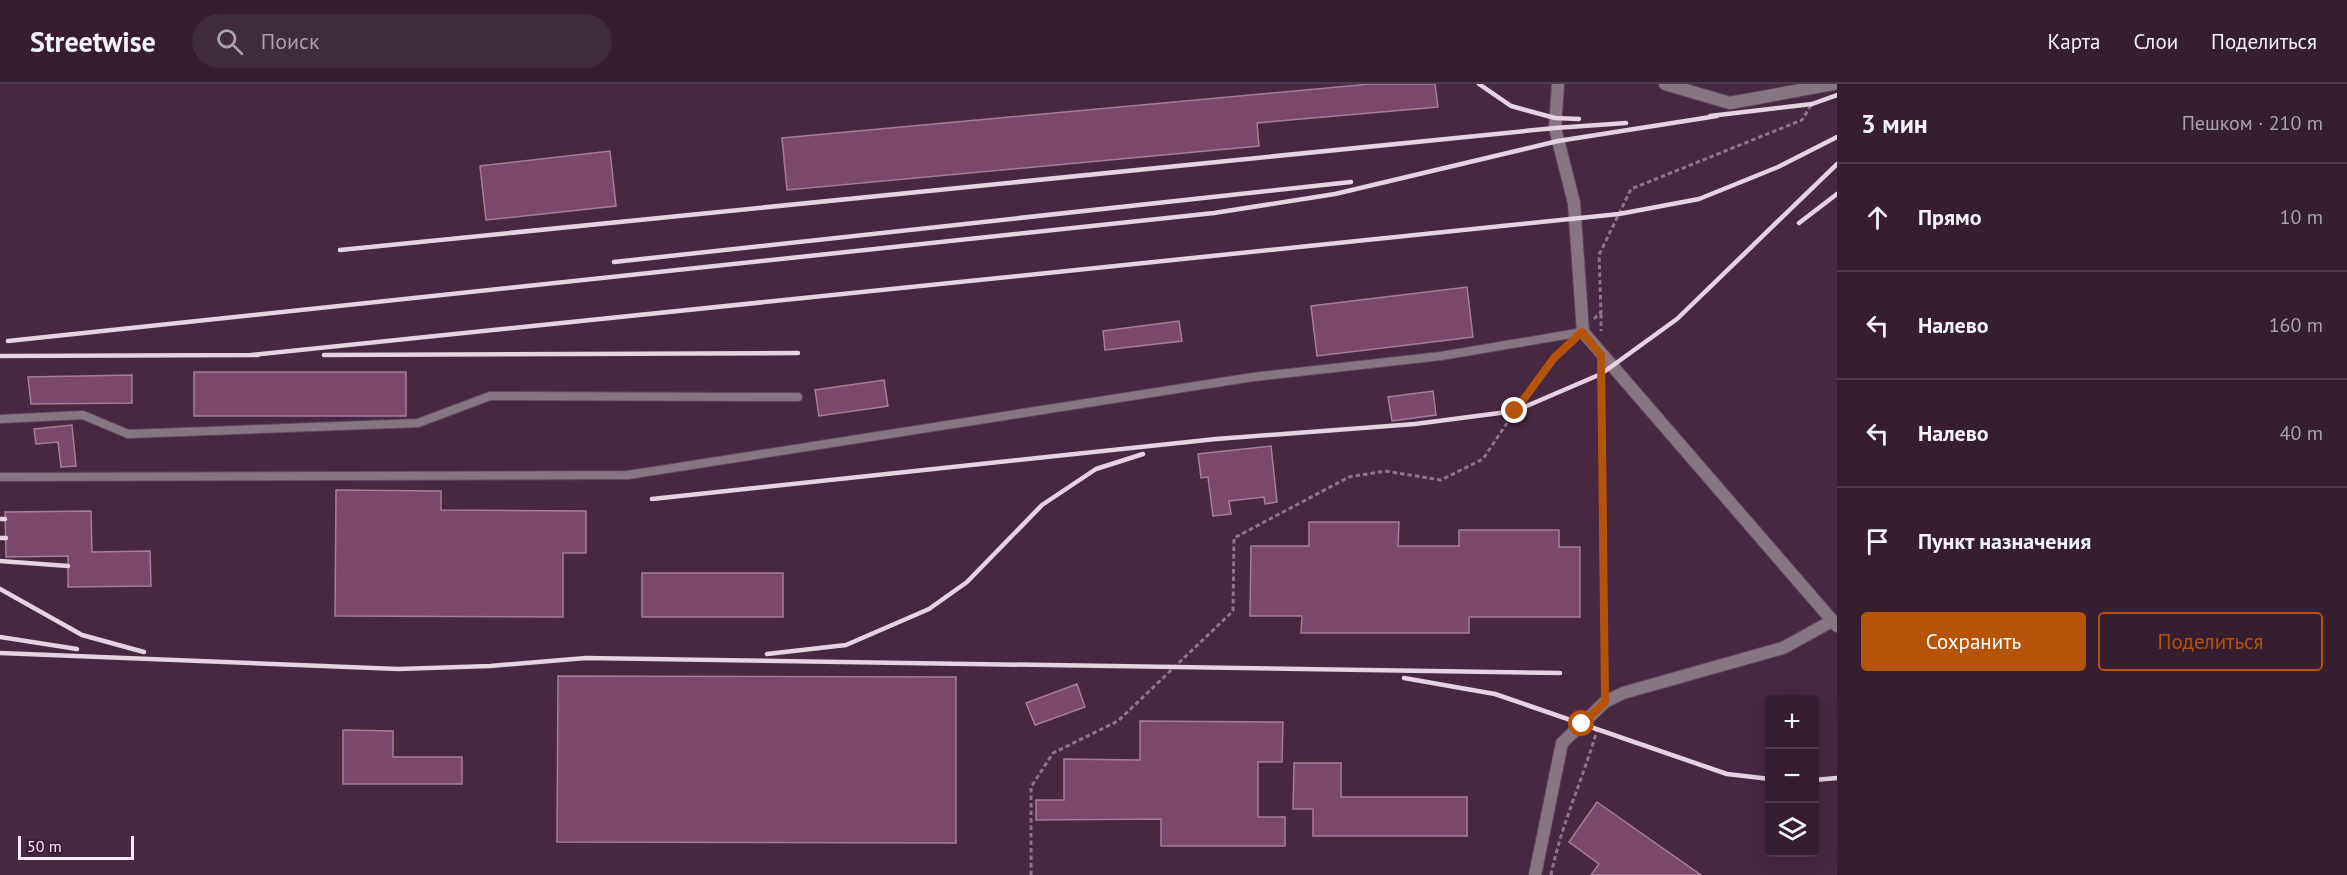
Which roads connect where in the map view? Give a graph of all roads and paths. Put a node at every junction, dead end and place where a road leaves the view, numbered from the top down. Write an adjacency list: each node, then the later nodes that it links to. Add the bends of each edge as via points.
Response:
1 (1558, 84): 5 (street, via 1555,128 1574,203)
2 (1665, 84): 3 (street, via 1730,103)
3 (1832, 84): 4 (path, via 1802,120 1631,189 1599,255)
4 (1601, 312): 5 (path); 6 (path)
5 (1582, 332): 6 (street); 9 (lane, via 1441,356 1253,377 628,475); 13 (path, via 1554,358 1483,459 1441,480 1385,471 1349,477 1234,538 1233,611 1118,721 1053,753 1031,787)
6 (1601, 355): 10 (street); 11 (path)
7 (798, 397): 8 (lane, via 490,396 418,423 128,434 83,415)
8 (0, 419)
9 (0, 477)
10 (1835, 624): 11 (street, via 1783,648 1623,693)
11 (1605, 702): 14 (street, via 1562,743)
12 (1597, 729): 15 (path, via 1558,840)
13 (1031, 875)
14 (1535, 875)
15 (1551, 875)

